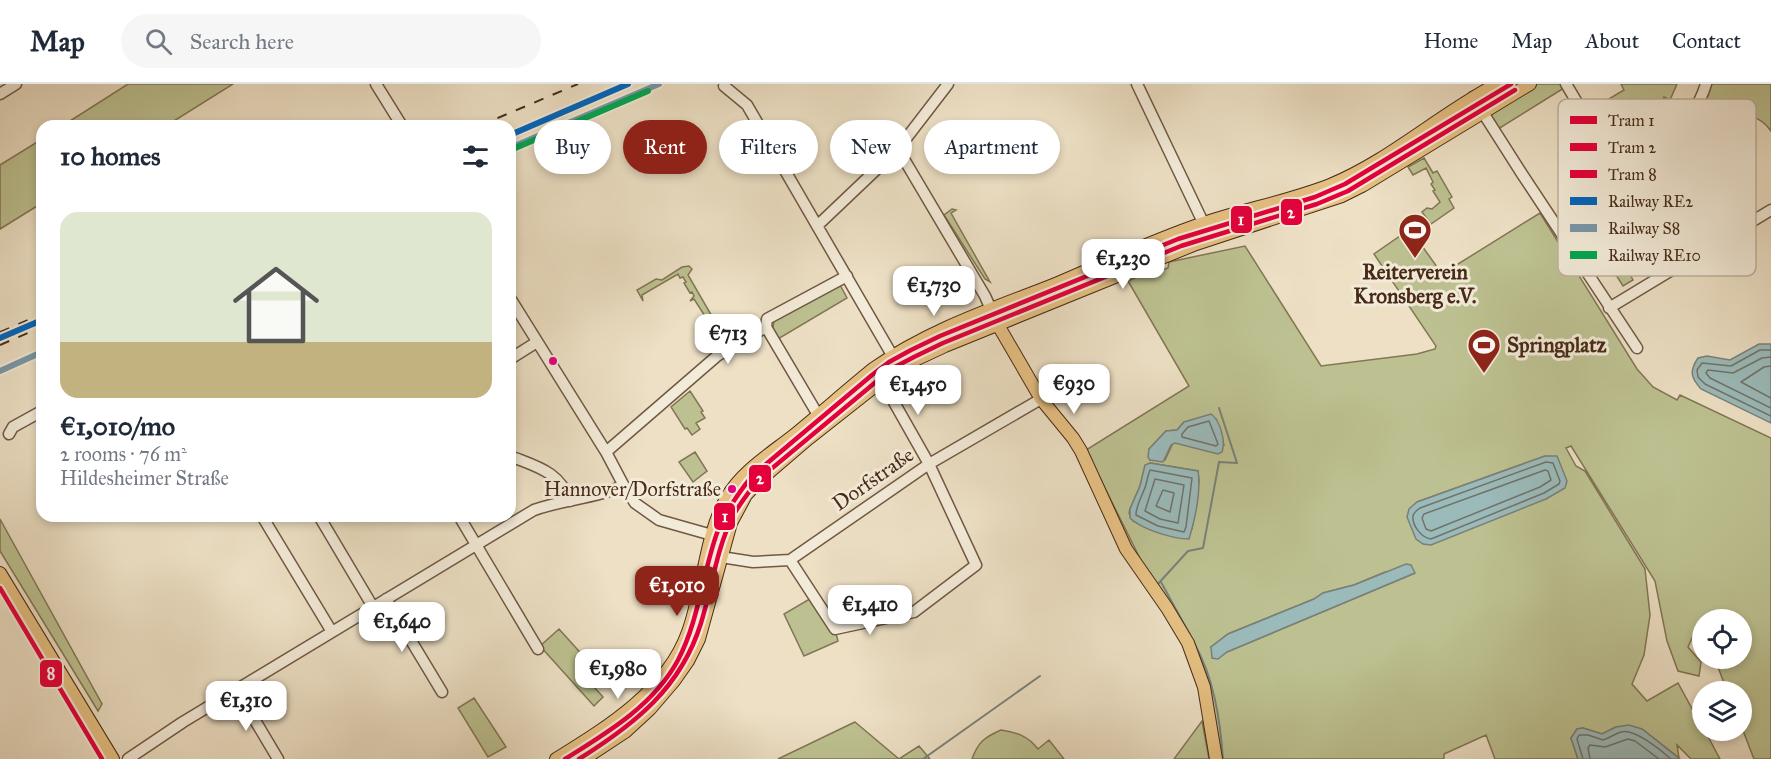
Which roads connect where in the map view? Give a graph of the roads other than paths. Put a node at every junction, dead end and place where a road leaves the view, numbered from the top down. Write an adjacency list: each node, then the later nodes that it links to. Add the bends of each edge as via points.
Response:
1 (16, 84): 10 (street)
2 (376, 84): 15 (street)
3 (948, 84): 16 (street)
4 (1137, 84): 21 (street)
5 (1497, 84): 11 (main road)
6 (1530, 84): 14 (main road)
7 (1566, 84): 12 (street)
8 (1706, 84): 13 (street)
9 (724, 86): 22 (street, via 747,105)
10 (0, 94)
11 (1473, 97): 14 (street); 21 (main road, via 1342,179)
12 (1575, 99)
13 (1701, 99)
14 (1483, 113): 23 (street); 24 (main road, via 1342,196)
15 (398, 120)
16 (912, 131)
17 (912, 173): 29 (street)
18 (872, 174): 22 (street)
19 (1771, 210): 20 (street)
20 (1756, 219)
21 (1203, 223): 24 (street); 29 (main road)
22 (817, 226): 25 (street)
23 (1558, 228)
24 (1211, 239): 31 (main road)
25 (847, 276): 32 (street, via 767,319); 36 (street)
26 (1588, 276): 30 (street)
27 (1662, 276): 30 (street)
28 (516, 308): 33 (street)
29 (991, 308): 31 (street); 36 (main road)
30 (1609, 308): 34 (street)
31 (998, 325): 37 (main road, via 898,368); 38 (main road)
32 (766, 327): 40 (street); 42 (street, via 717,356)
33 (537, 342): 35 (street); 42 (street)
34 (1637, 348)
35 (516, 355)
36 (892, 355): 40 (main road)
37 (882, 381): 44 (street); 53 (main road, via 759,481 738,507)
38 (1041, 399): 44 (street, Dorfstraße); 69 (main road, via 1081,450 1126,549 1188,643 1204,687)
39 (36, 414): 41 (street, via 13,427)
40 (818, 416): 52 (main road, via 732,489)
41 (9, 434)
42 (606, 452): 45 (street)
43 (516, 458): 46 (street, via 550,472)
44 (929, 464): 56 (street, Dorfstraße); 56 (street, via 976,565 914,612 835,629)
45 (623, 486): 46 (street, via 603,495); 52 (street, via 635,503 659,520)
46 (570, 501): 47 (street, via 534,510)
47 (516, 521)
48 (266, 522): 60 (street)
49 (323, 522): 59 (street)
50 (463, 522): 54 (street)
51 (514, 522): 54 (street)
52 (713, 535): 53 (street); 68 (main road, via 688,633 678,654 628,711)
53 (726, 539): 55 (main road)
54 (477, 544): 58 (street); 61 (street)
55 (726, 557): 56 (street, via 753,562); 64 (main road, via 688,661 650,709)
56 (790, 560)
57 (0, 573): 65 (main road)
58 (386, 599): 59 (street); 63 (street)
59 (373, 607): 60 (street)
60 (332, 632): 62 (street)
61 (538, 649)
62 (237, 690): 66 (street); 67 (street)
63 (442, 692)
64 (588, 758)
65 (113, 759)
66 (128, 759)
67 (278, 759)
68 (556, 759)
69 (1216, 759)

